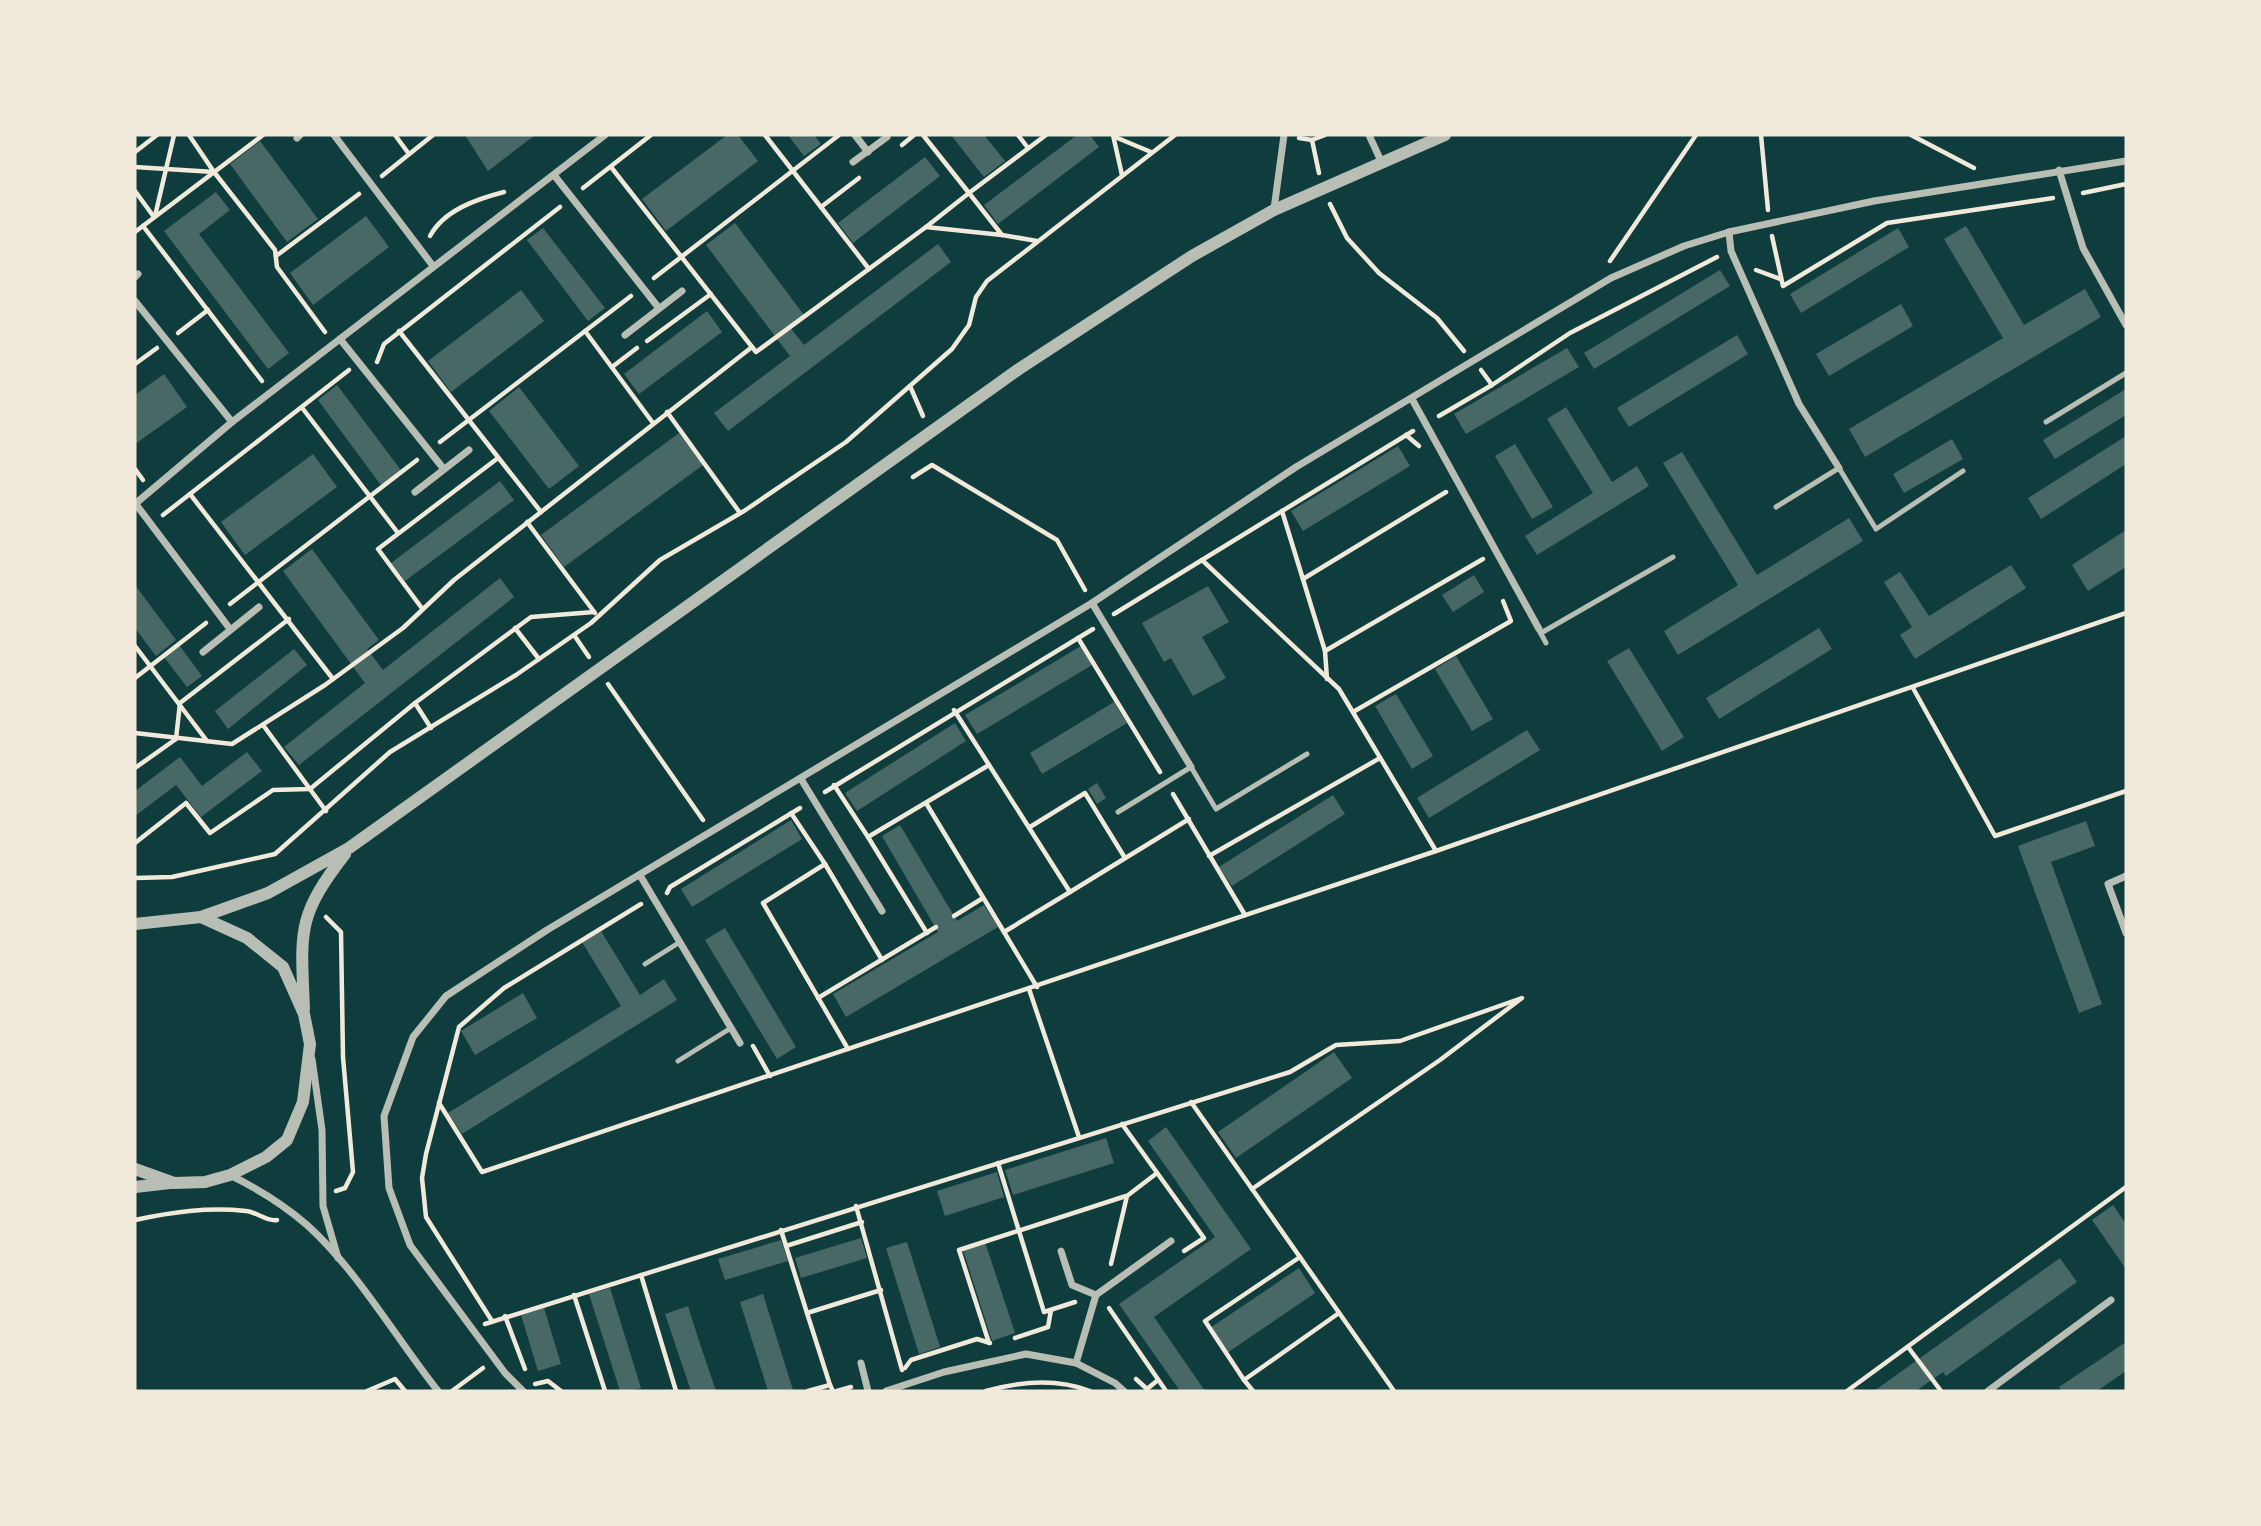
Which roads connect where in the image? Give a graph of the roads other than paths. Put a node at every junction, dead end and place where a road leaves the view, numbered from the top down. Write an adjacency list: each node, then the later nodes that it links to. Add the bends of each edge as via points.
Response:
1 (334, 135): 16 (street)
2 (605, 135): 13 (street)
3 (855, 135): 8 (street)
4 (1284, 135): 14 (street)
5 (1369, 135): 9 (street)
6 (1445, 135): 9 (street)
7 (887, 136): 8 (street)
8 (868, 152): 11 (street)
9 (1381, 161): 14 (street)
10 (2126, 161): 12 (street)
11 (853, 162)
12 (2059, 170): 15 (street); 20 (street, via 2083,248)
13 (554, 175): 16 (street); 19 (street)
14 (1274, 210): 45 (street, via 1192,256 1019,369)
15 (1729, 232): 24 (street, via 1611,278); 29 (street, via 1731,250 1799,404)
16 (433, 266): 22 (street)
17 (682, 291): 19 (street)
18 (135, 301): 25 (street)
19 (658, 307): 21 (street)
20 (2126, 325)
21 (625, 335)
22 (337, 342): 25 (street); 28 (street, via 366,371)
23 (2126, 373): 26 (lane)
24 (1412, 399): 35 (street, via 1296,467); 38 (street)
25 (232, 422): 32 (street)
26 (2046, 422)
27 (469, 450): 28 (street)
28 (443, 468): 31 (street)
29 (1839, 468): 30 (lane, via 1876,529); 33 (lane)
30 (1963, 471)
31 (415, 492)
32 (135, 503): 37 (street)
33 (1776, 507)
34 (1673, 557): 38 (lane)
35 (1092, 603): 42 (street); 43 (street)
36 (259, 607): 37 (street)
37 (229, 629): 40 (street)
38 (1540, 631): 39 (lane)
39 (1546, 643)
40 (203, 652)
41 (1307, 754): 42 (lane, via 1216,809)
42 (1191, 767): 44 (lane)
43 (801, 779): 47 (street); 48 (street)
44 (1118, 811)
45 (349, 848): 49 (street, via 268,893); 54 (street, via 316,891 304,918)
46 (2126, 876): 51 (street, via 2108,884)
47 (641, 877): 52 (street); 71 (street, via 547,930 446,996 413,1037 384,1116 389,1188 410,1245)
48 (882, 911)
49 (201, 917): 50 (street); 54 (street, via 247,938 282,967)
50 (135, 924)
51 (2126, 933)
52 (680, 942): 53 (lane); 55 (street)
53 (645, 964)
54 (304, 1014): 57 (street)
55 (731, 1028): 56 (street); 58 (lane)
56 (740, 1043)
57 (310, 1044): 60 (street, via 303,1102 287,1140); 65 (street, via 322,1130 323,1206)
58 (678, 1061)
59 (135, 1169): 61 (street)
60 (230, 1175): 61 (street); 65 (street, via 278,1202)
61 (174, 1183): 62 (street)
62 (135, 1187)
63 (1171, 1241): 66 (street)
64 (1061, 1251): 66 (street, via 1072,1285)
65 (338, 1259): 70 (street)
66 (1096, 1295): 69 (street)
67 (2111, 1300): 75 (street)
68 (861, 1363): 72 (street)
69 (1076, 1363): 73 (street, via 1026,1354 944,1372); 74 (street)
70 (438, 1391)
71 (523, 1391)
72 (868, 1391)
73 (886, 1391)
74 (1124, 1391)
75 (1989, 1391)

